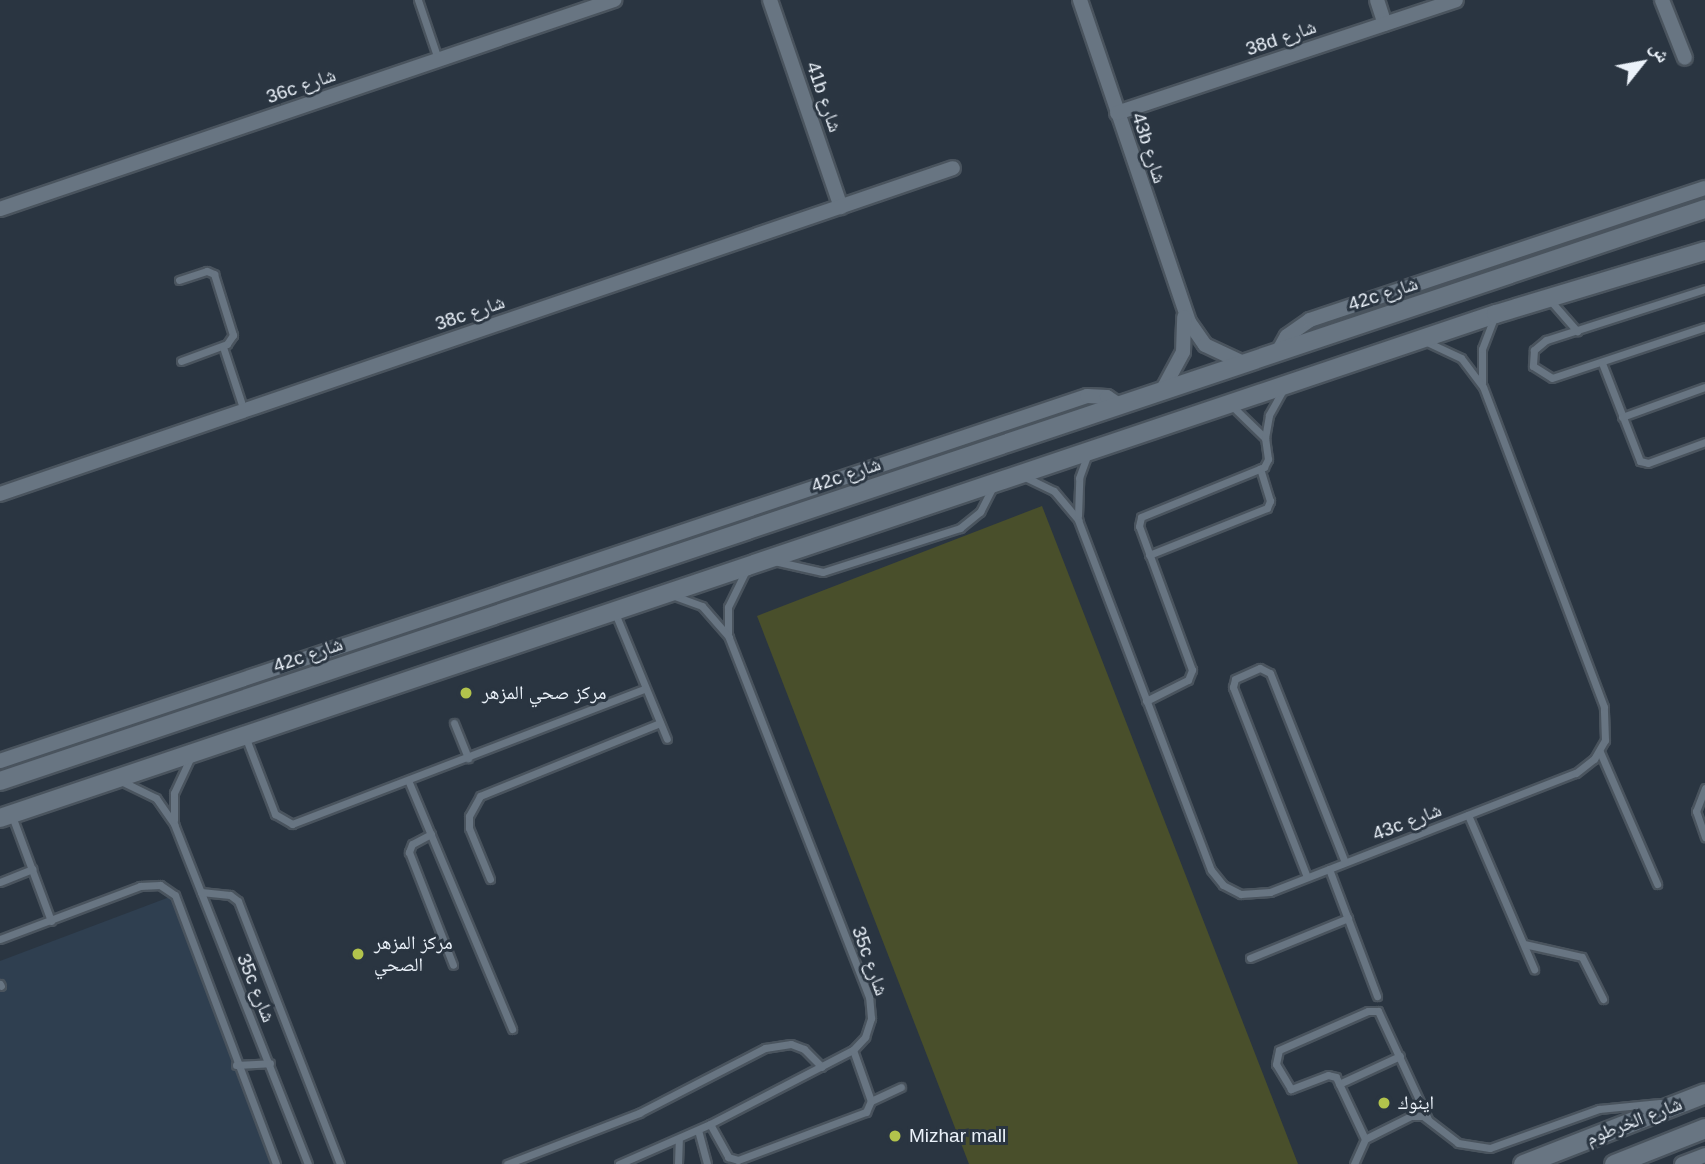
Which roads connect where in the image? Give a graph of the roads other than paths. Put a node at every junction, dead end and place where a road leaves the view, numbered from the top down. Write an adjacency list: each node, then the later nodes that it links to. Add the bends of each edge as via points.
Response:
1 (418, 0): 10 (lane)
2 (614, 0): 10 (street, 36c شارع)
3 (770, 0): 14 (street, 41b شارع)
4 (1080, 0): 11 (street, 43b شارع)
5 (1377, 0): 8 (street)
6 (1456, 0): 8 (street, 38d شارع)
7 (1662, 0): 9 (street)
8 (1385, 24): 11 (street, 38d شارع)
9 (1685, 58)
10 (438, 60): 15 (street, 36c شارع)
11 (1117, 113): 21 (street, 43b شارع)
12 (953, 168): 14 (street, 38c شارع)
13 (1705, 188): 27 (street, via 1310,320 1287,336)
14 (841, 207): 37 (street, 38c شارع)
15 (0, 209)
16 (1705, 209): 27 (street, 42c شارع)
17 (1705, 251): 20 (street)
18 (179, 280): 26 (lane, via 207,271 214,274 232,330 231,340)
19 (1705, 289): 24 (lane)
20 (1548, 298): 22 (street); 24 (lane)
21 (1183, 309): 29 (street, 43b شارع, via 1206,345); 34 (street, 43b شارع, via 1183,352)
22 (1496, 314): 25 (street); 32 (lane, via 1482,349)
23 (1705, 327): 30 (lane)
24 (1577, 331): 30 (lane, via 1539,344 1532,358 1537,372 1552,379)
25 (1415, 341): 31 (street); 32 (lane, via 1439,346 1461,358)
26 (223, 347): 28 (lane); 37 (lane)
27 (1278, 352): 29 (street, 42c شارع)
28 (181, 361)
29 (1243, 363): 34 (street, 42c شارع)
30 (1602, 363): 38 (lane)
31 (1287, 385): 35 (street); 39 (lane, via 1269,415)
32 (1483, 387): 59 (lane, via 1604,707 1607,729)
33 (1705, 387): 38 (lane)
34 (1162, 391): 36 (street, 42c شارع)
35 (1228, 404): 39 (lane, via 1253,422); 41 (street)
36 (1119, 405): 62 (street, via 1107,397 1087,396); 65 (street, 42c شارع)
37 (244, 411): 45 (street, 38c شارع)
38 (1622, 417): 40 (lane, via 1642,462)
39 (1265, 438): 42 (lane, via 1268,459)
40 (1705, 442)
41 (1089, 452): 43 (street); 46 (lane, 43c شارع, via 1079,478)
42 (1260, 469): 47 (lane, via 1270,501 1267,508); 47 (lane, via 1144,513 1139,526)
43 (1019, 475): 44 (street); 46 (lane, 43c شارع, via 1054,491)
44 (995, 483): 48 (street); 48 (lane, via 980,512 960,527 823,572)
45 (0, 494)
46 (1078, 520): 54 (lane, 43c شارع)
47 (1149, 555): 54 (lane, via 1192,670 1188,680)
48 (770, 559): 49 (street)
49 (750, 566): 50 (street); 52 (lane, 35c شارع, via 728,607)
50 (663, 596): 51 (street); 52 (lane, 35c شارع, via 702,606)
51 (615, 612): 53 (lane); 57 (street)
52 (729, 637): 90 (lane, 35c شارع, via 869,998 869,1028)
53 (644, 689): 56 (lane); 61 (lane)
54 (1146, 701): 75 (lane, 43c شارع, via 1216,878 1231,891 1250,895)
55 (454, 723): 61 (lane)
56 (660, 723): 58 (lane); 76 (lane, via 480,796 472,805 469,828)
57 (245, 736): 60 (street); 64 (lane, via 278,819 292,824)
58 (667, 739)
59 (1600, 752): 67 (lane, 43c شارع, via 1576,773); 78 (lane)
60 (194, 753): 63 (street); 69 (lane, 35c شارع, via 174,793)
61 (468, 758): 64 (lane)
62 (0, 761)
63 (113, 780): 68 (street); 69 (lane, 35c شارع, via 156,798)
64 (408, 780): 70 (lane)
65 (0, 781)
66 (1705, 788): 71 (lane, via 1696,811)
67 (1468, 815): 72 (lane, 43c شارع); 83 (lane)
68 (6, 816): 73 (lane)
69 (174, 824): 79 (lane, 35c شارع)
70 (431, 834): 85 (lane, via 412,844 409,852); 89 (lane)
71 (1705, 837)
72 (1345, 862): 74 (lane, 43c شارع); 75 (lane, via 1270,673 1260,668 1235,679 1233,687)
73 (33, 869): 77 (lane); 81 (lane)
74 (1329, 869): 75 (lane, 43c شارع); 80 (lane)
75 (1307, 877)
76 (490, 879)
77 (0, 882)
78 (1657, 884)
79 (201, 892): 92 (lane, 35c شارع); 110 (lane, via 230,895 238,901)
80 (1348, 918): 84 (lane); 87 (lane)
81 (51, 921): 82 (lane); 93 (lane, via 152,884 175,895)
82 (0, 939)
83 (1524, 944): 86 (lane); 88 (lane, via 1582,957)
84 (1250, 958)
85 (453, 965)
86 (1534, 969)
87 (1377, 996)
88 (1604, 999)
89 (512, 1029)
90 (853, 1050): 94 (lane); 98 (lane)
91 (1401, 1056): 95 (lane); 95 (lane, via 1382,1014 1374,1010 1276,1054 1276,1064 1291,1089 1331,1075); 100 (lane)
92 (270, 1063): 93 (lane); 109 (lane, 35c شارع)
93 (236, 1065): 108 (lane)
94 (822, 1067): 101 (lane); 111 (lane, via 804,1049 778,1044 765,1048 639,1113)
95 (1339, 1084): 105 (lane)
96 (901, 1087): 98 (lane)
97 (1705, 1093): 99 (main road, شارع الخرطوم)
98 (871, 1101): 101 (lane, via 862,1114 738,1160 728,1157)
99 (1678, 1104): 100 (lane, via 1599,1109 1490,1148 1458,1143); 116 (main road, شارع الخرطوم)
100 (1428, 1119): 105 (lane, via 1410,1116)
101 (710, 1124): 103 (lane)
102 (1705, 1128): 106 (main road, شارع الخرطوم)
103 (698, 1130): 104 (lane); 114 (lane)
104 (679, 1139): 112 (lane); 113 (lane)
105 (1365, 1139): 115 (lane)
106 (1679, 1139): 117 (main road, شارع الخرطوم); 118 (main road)
107 (1705, 1155): 119 (street)
108 (276, 1164)
109 (308, 1164)
110 (340, 1164)
111 (507, 1164)
112 (620, 1164)
113 (678, 1164)
114 (707, 1164)
115 (1354, 1164)
116 (1523, 1164)
117 (1614, 1164)
118 (1654, 1164)
119 (1682, 1164)

